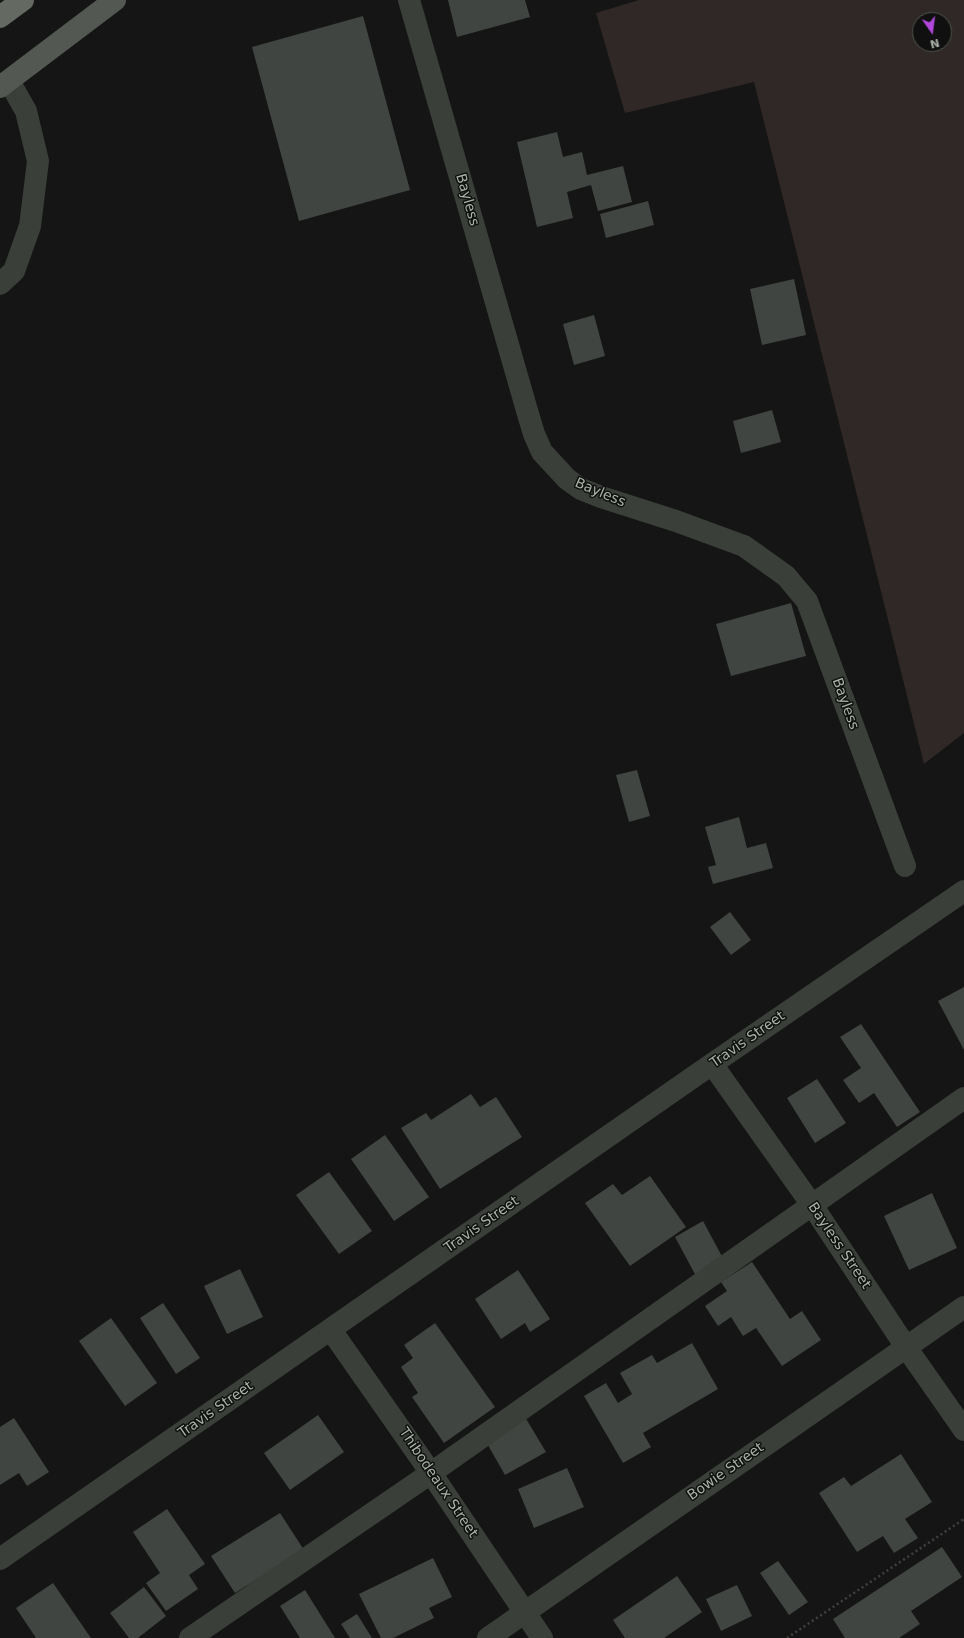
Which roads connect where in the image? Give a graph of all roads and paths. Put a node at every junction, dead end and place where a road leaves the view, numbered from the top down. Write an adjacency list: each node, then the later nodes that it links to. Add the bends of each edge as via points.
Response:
1 (23, 0): 4 (highway)
2 (115, 0): 5 (main road)
3 (409, 0): 7 (street, Bayless, via 532,428 542,452 567,479 581,489 744,546 786,576 806,601)
4 (0, 17)
5 (4, 84): 6 (street, via 26,111 38,161 30,226 14,271)
6 (0, 284)
7 (905, 866)
8 (964, 891): 9 (street, Travis Street)
9 (712, 1064): 11 (street, Bayless Street); 13 (street, Travis Street)
10 (964, 1098): 11 (street)
11 (812, 1205): 14 (street, Bayless Street); 16 (street)
12 (964, 1307): 14 (street, Bowie Street)
13 (332, 1330): 16 (street, Thibodeaux Street); 18 (street, Travis Street)
14 (906, 1347): 15 (street, Bayless Street); 19 (street, Bowie Street)
15 (964, 1430)
16 (431, 1473): 19 (street, Thibodeaux Street); 20 (street)
17 (964, 1519): 23 (path)
18 (0, 1559)
19 (524, 1612): 21 (street, Bowie Street); 22 (street, Thibodeaux Street)
20 (190, 1638)
21 (488, 1638)
22 (542, 1638)
23 (787, 1638)

